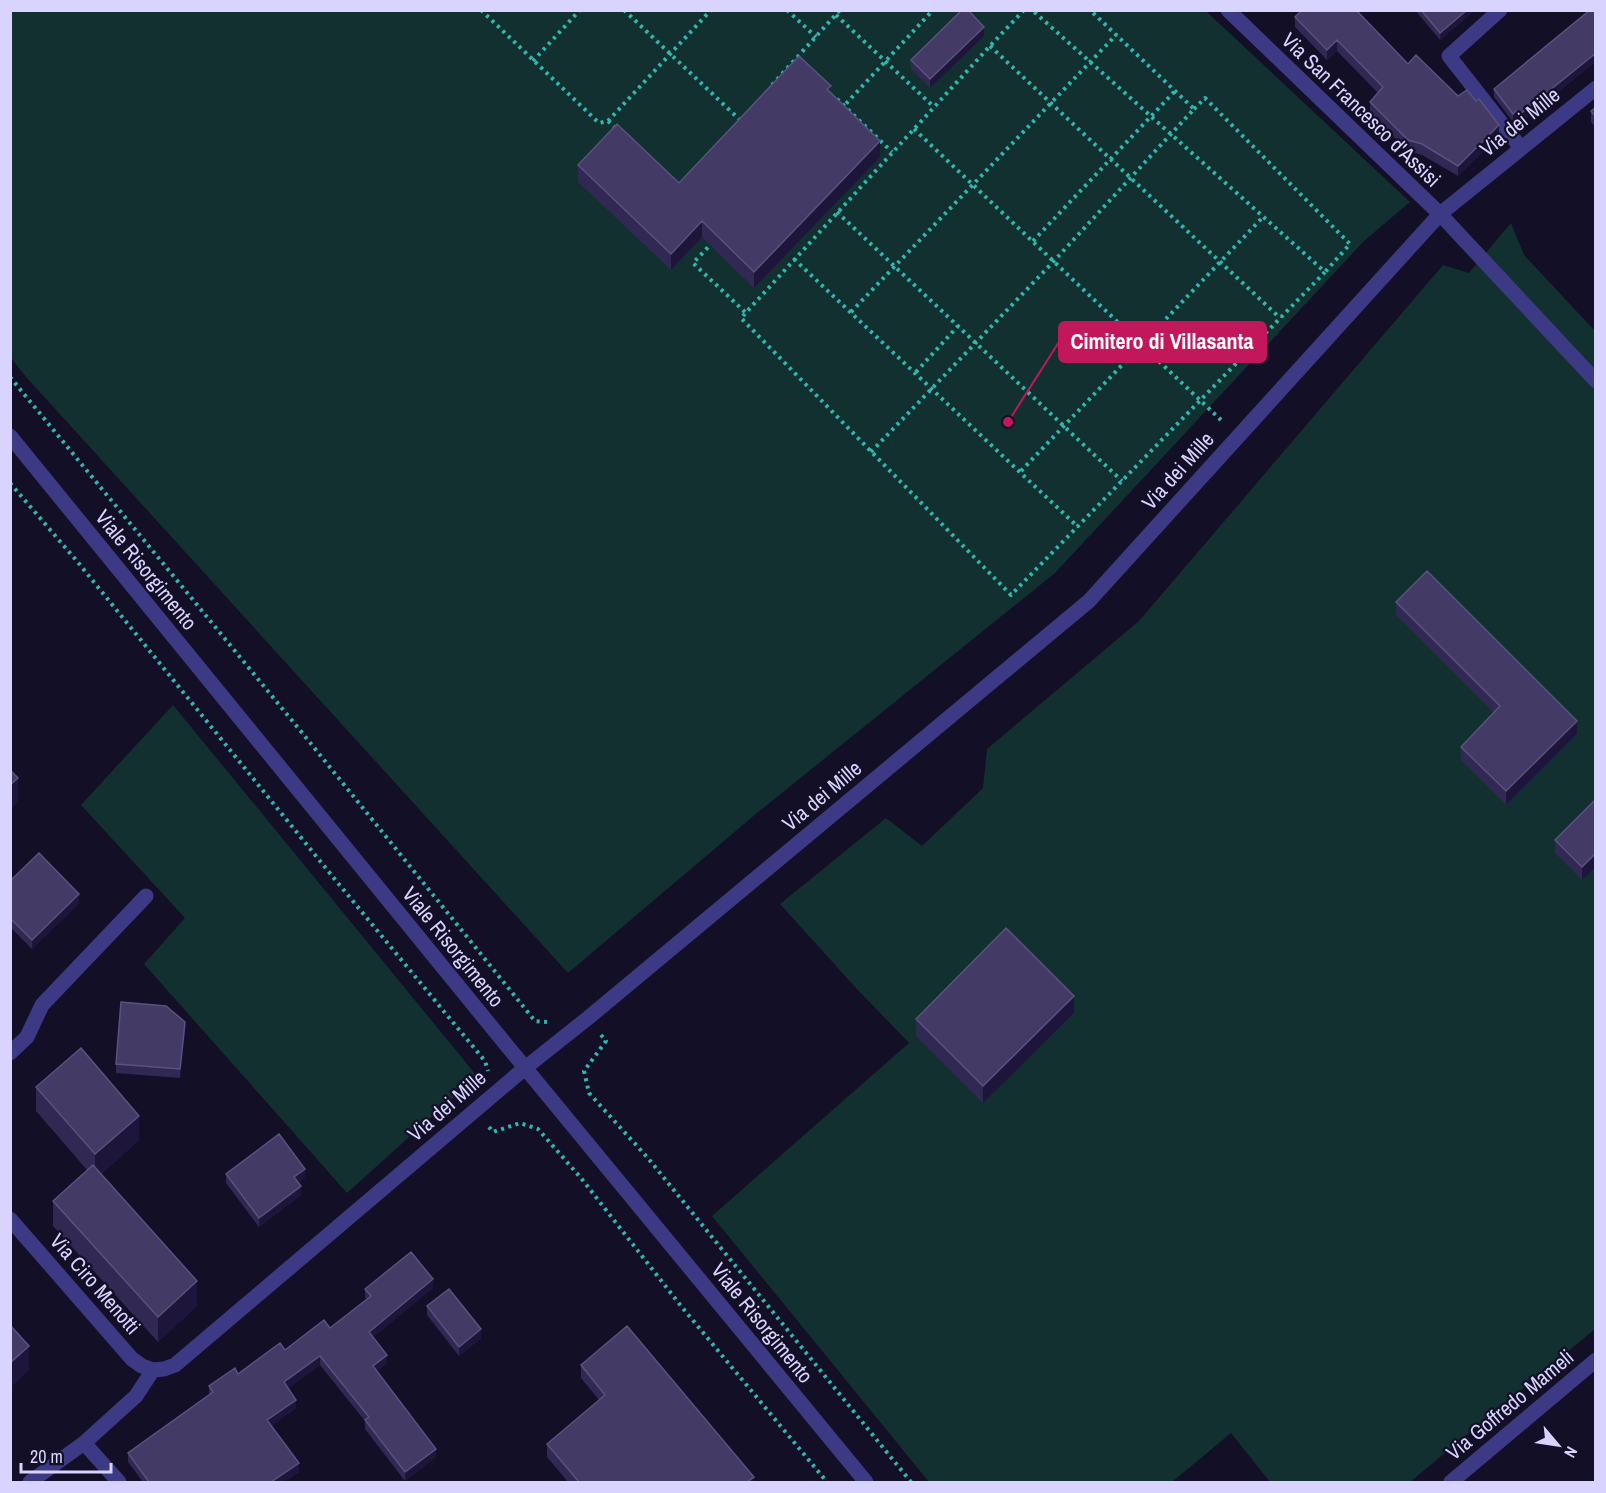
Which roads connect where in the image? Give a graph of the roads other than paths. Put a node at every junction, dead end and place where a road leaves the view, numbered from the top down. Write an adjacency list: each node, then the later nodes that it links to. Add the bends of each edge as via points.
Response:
1 (1227, 10): 5 (street, Via San Francesco d'Assisi)
2 (1500, 10): 4 (street, via 1449,56)
3 (1596, 88): 4 (street, Via dei Mille)
4 (1521, 148): 5 (street, Via dei Mille)
5 (1440, 214): 6 (street, Via San Francesco d'Assisi); 10 (street, Via dei Mille, via 1089,600)
6 (1596, 381)
7 (10, 436): 10 (street, Viale Risorgimento)
8 (147, 896): 9 (street, via 42,1005 27,1037)
9 (10, 1053)
10 (525, 1068): 13 (street, Via dei Mille, via 175,1365); 17 (street, Viale Risorgimento)
11 (10, 1219): 13 (street, Via Ciro Menotti, via 132,1359)
12 (1596, 1360): 18 (street, Via Goffredo Mameli)
13 (153, 1370): 14 (street, via 136,1395)
14 (84, 1443): 15 (street); 16 (street)
15 (30, 1482)
16 (119, 1482)
17 (866, 1482)
18 (1451, 1482)

